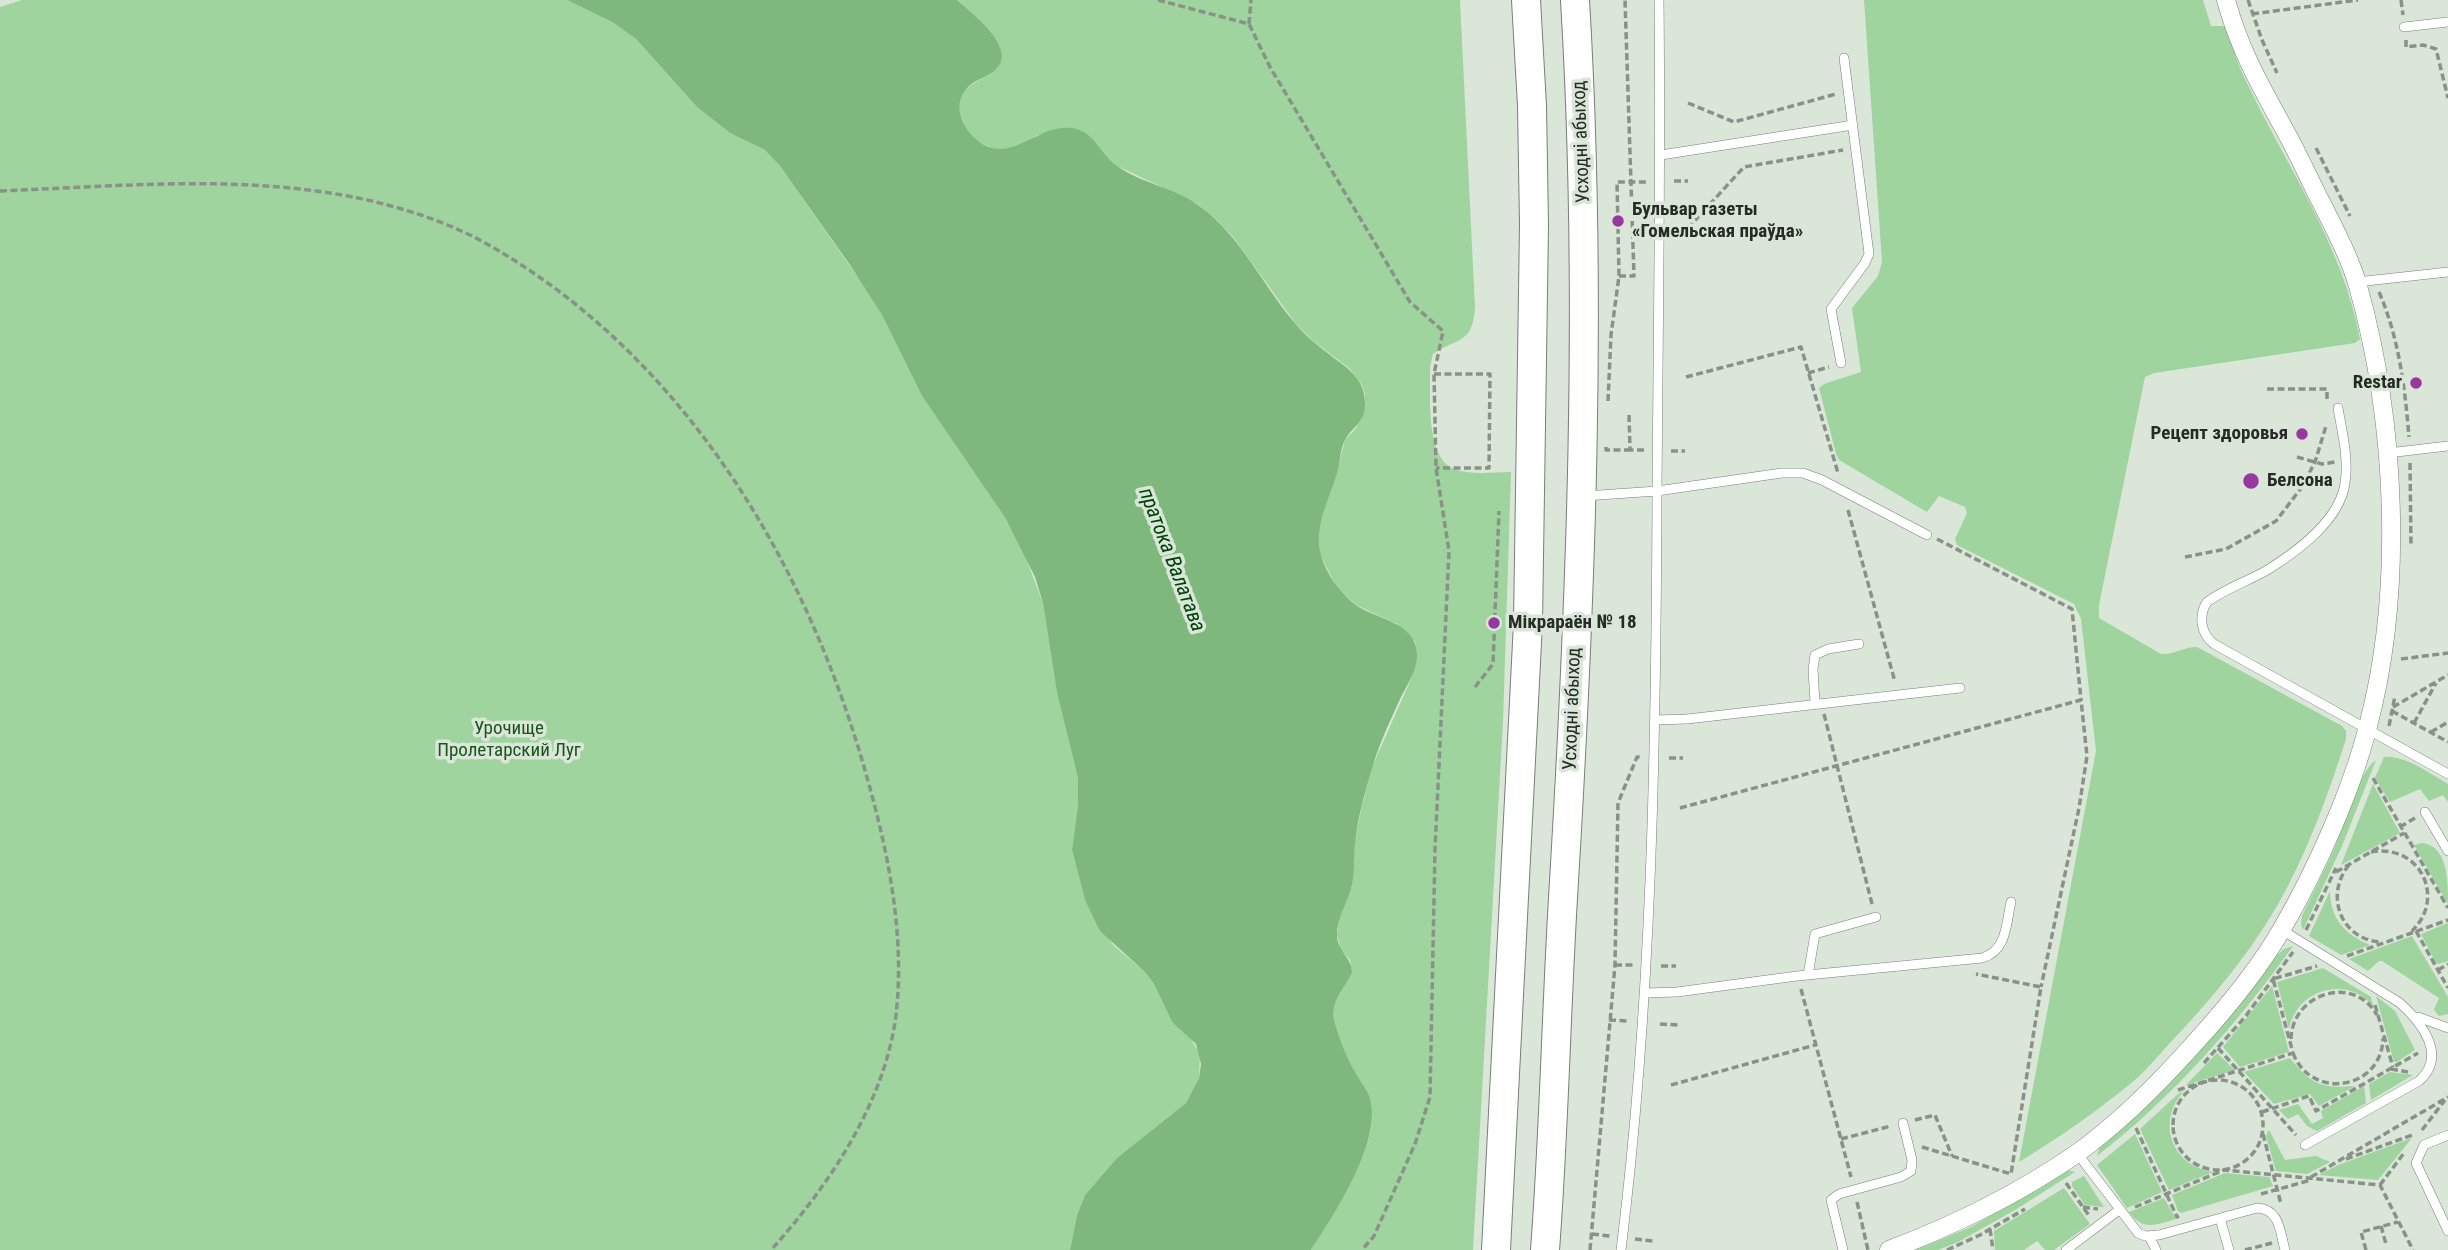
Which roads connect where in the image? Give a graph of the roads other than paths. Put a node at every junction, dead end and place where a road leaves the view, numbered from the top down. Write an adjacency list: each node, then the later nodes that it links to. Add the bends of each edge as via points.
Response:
1 (1526, 0): 42 (main road, via 1534,225 1528,624)
2 (1575, 0): 17 (main road, Усходні абыход, via 1584,222)
3 (1659, 0): 9 (lane)
4 (2226, 0): 11 (street, via 2250,69)
5 (2448, 22): 6 (lane)
6 (2404, 27)
7 (1844, 58): 8 (lane)
8 (1853, 125): 9 (lane); 12 (lane, via 1869,254 1831,309)
9 (1661, 155): 16 (lane)
10 (2448, 272): 11 (lane)
11 (2366, 281): 15 (street)
12 (1841, 363)
13 (2339, 408): 23 (lane, via 2346,481 2336,509 2286,557 2207,602 2202,625 2214,644)
14 (2448, 446): 15 (lane)
15 (2388, 453): 23 (street, via 2388,597)
16 (1657, 492): 17 (lane); 18 (lane, via 1792,473 1812,475); 22 (lane)
17 (1580, 496): 43 (main road, Усходні абыход, via 1572,754)
18 (1927, 535)
19 (1859, 644): 21 (lane, via 1815,655)
20 (1960, 688): 21 (lane)
21 (1818, 703): 22 (lane)
22 (1656, 720): 31 (lane)
23 (2367, 729): 24 (lane); 29 (street, via 2341,805)
24 (2448, 774)
25 (2426, 812): 26 (lane)
26 (2448, 851)
27 (2011, 902): 30 (lane, via 2001,945 1988,956)
28 (1876, 917): 30 (lane, via 1815,934)
29 (2282, 930): 32 (lane, via 2298,945 2333,961); 37 (street, via 2228,1004 2163,1078)
30 (1808, 975): 31 (lane)
31 (1646, 993): 44 (lane)
32 (2416, 1017): 33 (lane); 36 (lane, via 2430,1046 2430,1066 2419,1081)
33 (2448, 1028)
34 (1903, 1123): 45 (lane, via 1913,1166 1907,1175 1831,1200)
35 (2448, 1135): 40 (lane, via 2424,1145 2416,1163)
36 (2305, 1145)
37 (2077, 1153): 38 (lane); 46 (street, via 1958,1222)
38 (2120, 1212): 41 (lane, via 2135,1231); 47 (lane)
39 (2220, 1218): 41 (lane); 49 (lane); 50 (lane, via 2257,1208 2269,1210 2276,1218)
40 (2448, 1231)
41 (2149, 1237): 48 (lane)
42 (1496, 1250)
43 (1545, 1250)
44 (1621, 1250)
45 (1843, 1250)
46 (1889, 1250)
47 (2066, 1250)
48 (2156, 1250)
49 (2229, 1250)
50 (2285, 1250)

